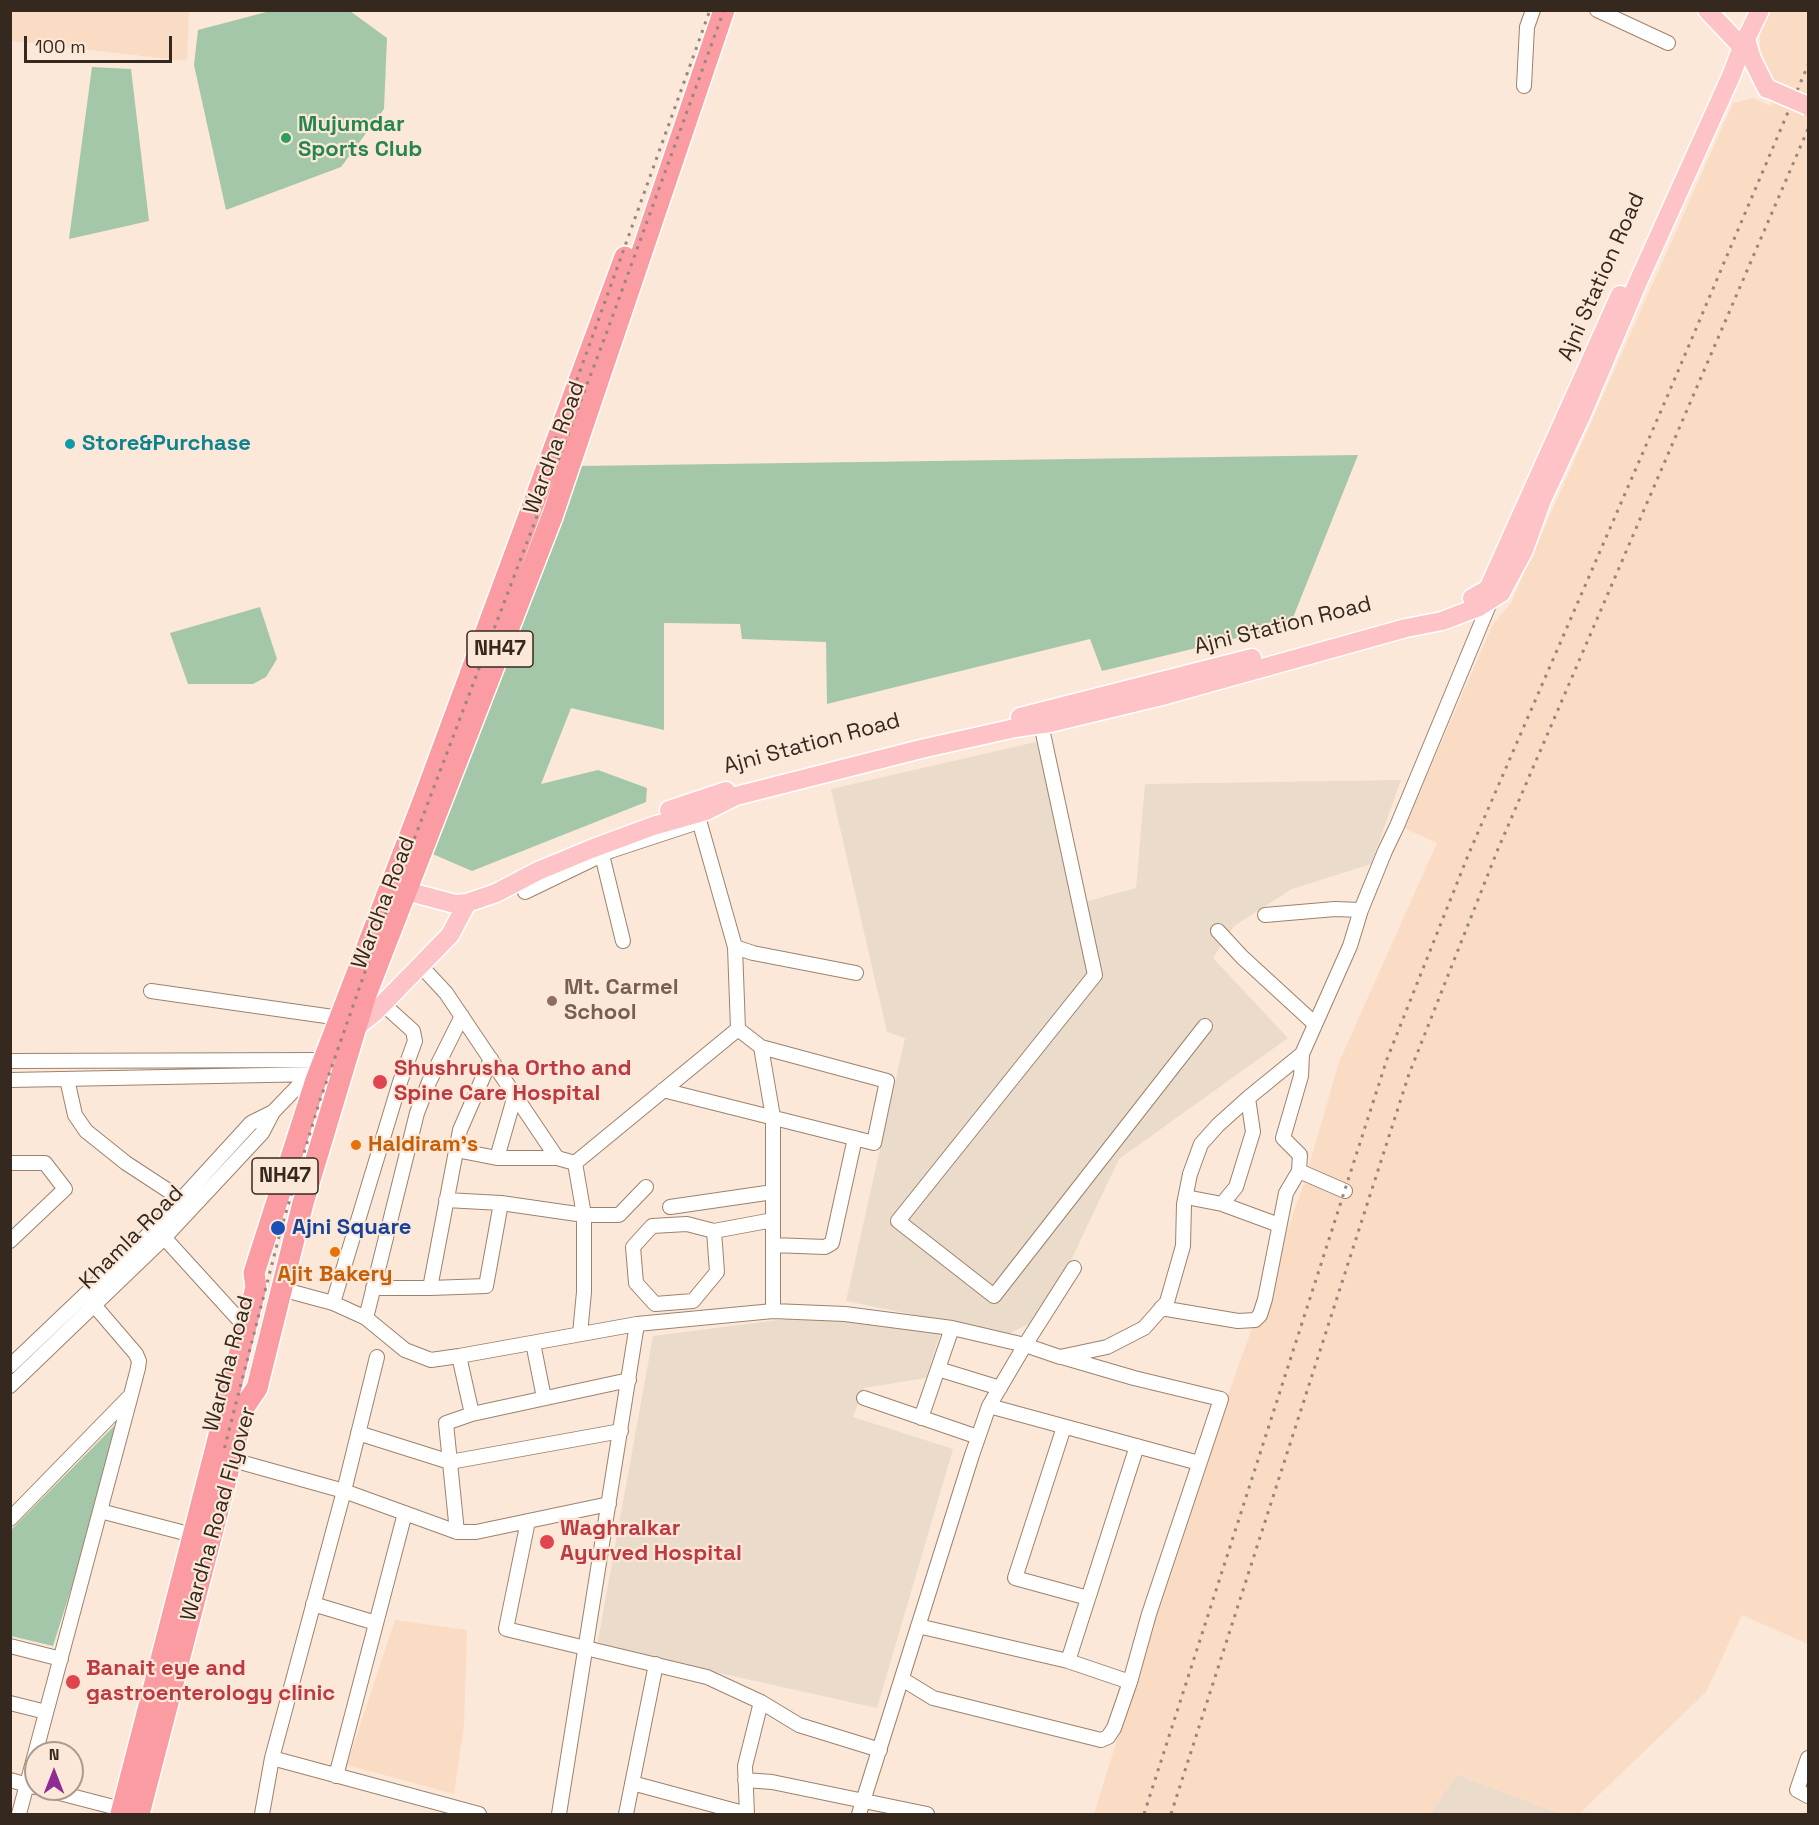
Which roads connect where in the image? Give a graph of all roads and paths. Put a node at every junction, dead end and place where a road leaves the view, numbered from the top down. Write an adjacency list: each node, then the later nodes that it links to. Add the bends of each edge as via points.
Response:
1 (712, 10): 19 (highway, Wardha Road / NH47)
2 (724, 10): 19 (highway, Wardha Road / NH47, via 552,518)
3 (1533, 10): 12 (street, via 1527,27)
4 (1597, 10): 10 (street)
5 (1707, 10): 9 (main road)
6 (1724, 10): 9 (main road)
7 (1747, 10): 9 (main road)
8 (1761, 10): 9 (main road)
9 (1742, 38): 11 (main road, Ajni Station Road); 13 (main road)
10 (1668, 43)
11 (1726, 74): 13 (main road); 15 (main road, Ajni Station Road, via 1632,281 1591,395 1542,500 1524,550 1501,593)
12 (1524, 86)
13 (1769, 89): 14 (main road, bridge)
14 (1809, 106)
15 (1488, 595): 16 (main road, Ajni Station Road, via 1479,607 1442,621 1273,658); 22 (street)
16 (1035, 721): 17 (main road, Ajni Station Road, via 736,796); 34 (street, via 1095,975 898,1221 994,1296)
17 (697, 812): 18 (street, via 648,838); 21 (main road, Ajni Station Road, via 597,838); 26 (street)
18 (602, 855): 20 (street); 25 (street)
19 (400, 885): 21 (main road, via 426,886); 32 (highway, Wardha Road / NH47)
20 (525, 892)
21 (476, 898): 27 (main road, via 450,935)
22 (1361, 910): 23 (street); 33 (street, via 1350,946)
23 (1265, 915)
24 (1218, 931): 33 (street)
25 (623, 941)
26 (735, 947): 28 (street); 35 (street)
27 (420, 965): 30 (main road); 31 (street)
28 (856, 973)
29 (151, 991): 32 (street)
30 (383, 1004): 32 (main road, via 374,1013); 78 (street, via 413,1031 414,1041)
31 (462, 1016): 39 (street); 75 (street, via 417,1113)
32 (347, 1023): 41 (highway, Wardha Road / NH47); 77 (highway, Wardha Road / NH47)
33 (1315, 1024): 37 (street)
34 (1205, 1026)
35 (738, 1029): 36 (street); 45 (street)
36 (761, 1047): 49 (street); 50 (street, via 887,1081 874,1143)
37 (1302, 1054): 47 (street); 56 (street, via 1301,1076 1283,1138 1300,1155)
38 (287, 1059): 40 (street); 41 (street); 42 (street)
39 (490, 1059): 46 (street); 51 (street, via 460,1130)
40 (10, 1061)
41 (319, 1072): 42 (street); 48 (street, Khamla Road, via 300,1084); 74 (highway, Wardha Road / NH47)
42 (286, 1075): 43 (street)
43 (67, 1079): 44 (street); 61 (street, via 75,1115 86,1131)
44 (10, 1080)
45 (663, 1090): 49 (street); 54 (street)
46 (515, 1095): 52 (street); 53 (street)
47 (1248, 1098): 60 (street, via 1201,1144); 64 (street, via 1253,1132 1236,1187)
48 (273, 1112): 61 (street, Khamla Road, via 251,1124); 70 (street, Khamla Road, via 262,1133)
49 (773, 1117): 50 (street); 59 (street)
50 (855, 1138): 72 (street, via 832,1243 825,1247)
51 (456, 1150): 52 (street); 62 (street)
52 (497, 1158): 53 (street)
53 (557, 1158): 54 (street)
54 (575, 1162): 66 (street)
55 (10, 1163): 71 (street, via 45,1162 65,1189)
56 (1299, 1171): 58 (street); 68 (street, via 1286,1193)
57 (646, 1187): 66 (street, via 619,1215)
58 (1345, 1191)
59 (773, 1192): 65 (street); 67 (street)
60 (1185, 1197): 64 (street); 81 (street, via 1183,1246 1167,1302)
61 (181, 1199): 70 (street, Khamla Road)
62 (446, 1200): 63 (street); 76 (street)
63 (501, 1203): 66 (street); 76 (street, via 486,1286)
64 (1222, 1204): 68 (street)
65 (670, 1208)
66 (584, 1215): 88 (street)
67 (773, 1220): 69 (street); 72 (street)
68 (1279, 1226): 81 (street, via 1265,1299 1255,1320 1238,1322)
69 (714, 1231): 79 (street, via 717,1272 693,1301); 79 (street, via 687,1224 652,1226 633,1247 636,1283 655,1304)
70 (159, 1233): 80 (street, Khamla Road); 85 (street); 94 (street, Khamla Road)
71 (10, 1242)
72 (773, 1245): 82 (street)
73 (1074, 1268): 90 (street)
74 (254, 1273): 85 (street, Wardha Road / NH47); 147 (highway, Wardha Road Flyover, bridge, via 253,1299)
75 (373, 1288): 76 (street); 83 (street)
76 (430, 1288)
77 (281, 1289): 78 (street); 98 (highway, Wardha Road / NH47)
78 (333, 1303): 83 (street)
79 (669, 1303): 84 (street)
80 (94, 1305): 97 (street, Khamla Road); 100 (street, via 139,1361)
81 (1161, 1308): 93 (street, via 1144,1328 1107,1347)
82 (773, 1311): 84 (street); 87 (street, via 844,1314)
83 (366, 1318): 91 (street, via 405,1350 431,1359)
84 (671, 1321): 86 (street)
85 (241, 1322): 121 (street, Wardha Road / NH47)
86 (637, 1324): 88 (street); 96 (street)
87 (952, 1328): 90 (street); 95 (street)
88 (580, 1334): 89 (street)
89 (533, 1343): 91 (street); 101 (street)
90 (1025, 1345): 93 (street); 99 (street)
91 (459, 1356): 104 (street)
92 (377, 1357): 108 (street)
93 (1060, 1357): 113 (street, via 1221,1399)
94 (10, 1366)
95 (938, 1369): 99 (street); 105 (street)
96 (629, 1380): 101 (street); 107 (street)
97 (10, 1386)
98 (257, 1388): 111 (street, Wardha Road / NH47); 150 (highway, Wardha Road Flyover, bridge, via 244,1407)
99 (1000, 1388): 103 (street)
100 (131, 1395): 116 (street); 118 (street)
101 (544, 1398): 104 (street)
102 (864, 1398): 105 (street)
103 (989, 1406): 106 (street); 109 (street)
104 (472, 1414): 112 (street, via 446,1423)
105 (921, 1418): 109 (street)
106 (1064, 1427): 110 (street); 122 (street, via 1015,1578)
107 (621, 1431): 112 (street); 115 (street)
108 (358, 1433): 112 (street); 114 (street)
109 (978, 1437): 125 (street)
110 (1137, 1446): 113 (street); 122 (street)
111 (240, 1462): 114 (street); 151 (street, Wardha Road / NH47)
112 (450, 1462): 120 (street)
113 (1199, 1463): 132 (street)
114 (344, 1491): 117 (street); 123 (street)
115 (609, 1504): 119 (street); 127 (street)
116 (100, 1511): 121 (street); 128 (street)
117 (405, 1513): 120 (street); 124 (street)
118 (10, 1519)
119 (528, 1521): 120 (street); 127 (street, via 506,1629)
120 (458, 1532)
121 (185, 1533): 147 (street, Wardha Road / NH47)
122 (1088, 1598): 129 (street)
123 (313, 1604): 124 (street); 138 (street)
124 (376, 1623): 140 (street)
125 (918, 1626): 129 (street); 131 (street)
126 (10, 1646): 128 (street)
127 (586, 1648): 130 (street); 154 (street)
128 (60, 1659): 135 (street)
129 (1068, 1661): 132 (street)
130 (656, 1664): 133 (street, via 707,1677); 142 (street)
131 (902, 1679): 132 (street, via 933,1698 1101,1740 1114,1728); 137 (street)
132 (1130, 1682)
133 (761, 1702): 137 (street, via 800,1725); 141 (street, via 745,1766)
134 (10, 1703): 135 (street)
135 (46, 1712): 136 (street)
136 (41, 1741)
137 (880, 1750): 146 (street)
138 (272, 1758): 140 (street); 152 (street)
139 (1809, 1758): 143 (street, via 1797,1790)
140 (336, 1776): 153 (street)
141 (746, 1780): 146 (street, via 772,1782); 148 (street)
142 (632, 1783): 148 (street); 155 (street)
143 (1809, 1796)
144 (25, 1801): 149 (street)
145 (80, 1801): 147 (street)
146 (861, 1808): 156 (street)
147 (117, 1813): 150 (street)
148 (747, 1814)
149 (19, 1815)
150 (140, 1815)
151 (149, 1815)
152 (262, 1815)
153 (478, 1815)
154 (559, 1815)
155 (626, 1815)
156 (927, 1815)

